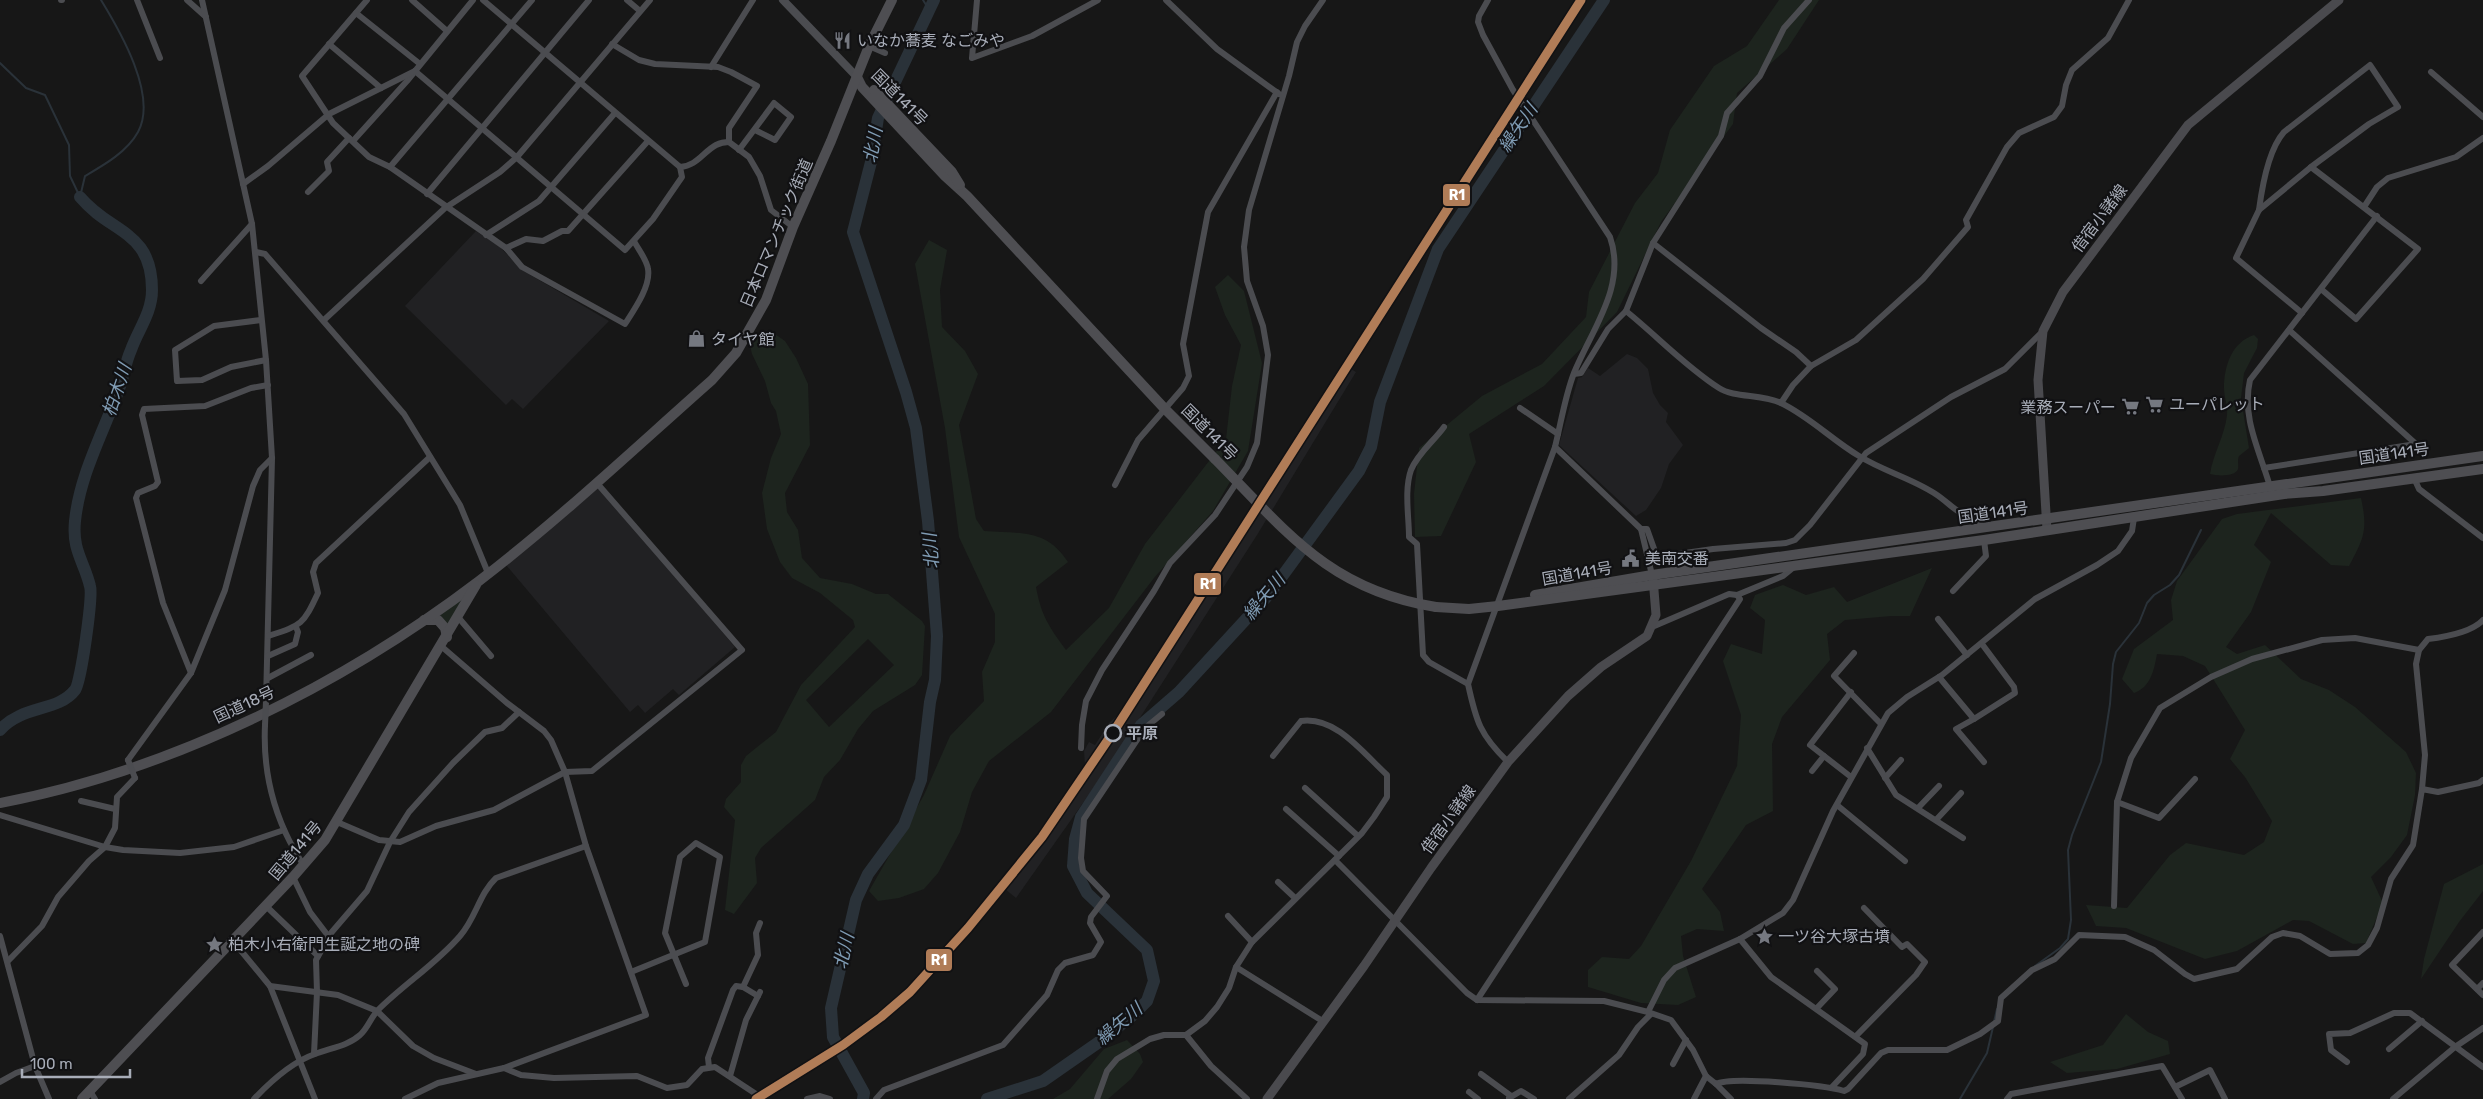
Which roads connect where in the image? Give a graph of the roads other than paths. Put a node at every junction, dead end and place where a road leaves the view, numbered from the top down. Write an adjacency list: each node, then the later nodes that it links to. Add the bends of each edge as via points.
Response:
1 (187, 0): 25 (street)
2 (202, 0): 25 (street)
3 (367, 0): 24 (street)
4 (412, 0): 27 (street)
5 (473, 0): 27 (street)
6 (483, 0): 26 (street)
7 (532, 0): 26 (street)
8 (589, 0): 31 (street)
9 (627, 0): 23 (street)
10 (650, 0): 23 (street)
11 (754, 0): 35 (street)
12 (783, 0): 38 (street)
13 (892, 0): 30 (highway, 日本ロマンチック街道)
14 (977, 0): 15 (street, via 972,58 1032,36)
15 (1098, 0)
16 (1166, 0): 41 (street, via 1217,49)
17 (1323, 0): 41 (street, via 1297,42)
18 (1488, 0): 83 (street, via 1478,22 1536,128 1610,237 1616,259 1608,304)
19 (1809, 0): 70 (street, via 1784,28 1760,76 1727,113 1721,136)
20 (2129, 0): 82 (street, via 2108,38 2072,70 2062,106 2054,117 2019,133 2007,147 1966,220 1968,227 1954,245 1923,279 1856,340)
21 (2339, 0): 80 (main road, 借宿小諸線, via 2188,125 2063,292)
22 (139, 1): 33 (street)
23 (640, 12): 29 (street)
24 (356, 13): 28 (street); 34 (street)
25 (206, 16): 57 (street)
26 (511, 24): 31 (street); 42 (street)
27 (447, 31): 34 (street)
28 (329, 44): 40 (street); 44 (street, via 302,76)
29 (612, 44): 35 (street, via 639,60 655,64); 39 (street)
30 (869, 46): 32 (street); 38 (highway, 日本ロマンチック街道)
31 (545, 53): 39 (street); 46 (street)
32 (885, 54)
33 (160, 58)
34 (420, 64): 36 (street)
35 (711, 67): 51 (street, via 731,72 757,86 730,128)
36 (415, 71): 40 (street); 42 (street); 49 (street)
37 (2431, 72): 45 (street)
38 (857, 77): 67 (highway, 日本ロマンチック街道); 86 (highway, 国道141号, via 862,87 874,95 945,176)
39 (579, 82): 43 (street); 53 (street)
40 (381, 88): 44 (street)
41 (1280, 94): 86 (street, via 1208,212 1183,344 1190,376); 139 (street, via 1249,210 1244,247 1247,281 1263,326 1268,355 1257,443 1247,467 1215,515 1170,563 1102,670 1086,700)
42 (448, 99): 46 (street); 56 (street)
43 (615, 113): 50 (street); 58 (street)
44 (329, 114): 49 (street, via 333,123); 57 (street)
45 (2483, 118)
46 (482, 128): 53 (street); 60 (street)
47 (754, 130): 47 (street, via 774,103 792,117 775,140); 52 (street)
48 (2483, 138): 61 (street, via 2456,157 2388,178)
49 (351, 140): 56 (street, via 370,157); 59 (street, via 327,162 329,171)
50 (648, 141): 54 (street); 64 (street)
51 (729, 142): 52 (street); 54 (street, via 716,145 687,166)
52 (739, 150): 67 (street, via 749,157 760,176 771,210)
53 (517, 157): 58 (street); 62 (street)
54 (680, 166): 69 (street, via 682,177)
55 (2311, 167): 61 (street); 63 (street); 63 (street, via 2398,106 2370,65 2278,139)
56 (390, 168): 60 (street)
57 (243, 184): 66 (street)
58 (552, 186): 64 (street); 68 (street, via 539,201)
59 (308, 192)
60 (427, 194): 62 (street)
61 (2364, 207): 65 (street)
62 (445, 208): 68 (street); 78 (street)
63 (2259, 210): 76 (street, via 2236,258)
64 (585, 214): 69 (street, via 626,250); 71 (street, via 568,231 543,241 526,239)
65 (2377, 216): 74 (street); 74 (street, via 2418,249 2356,319)
66 (252, 224): 72 (street); 73 (street)
67 (793, 227): 98 (highway, 日本ロマンチック街道, via 766,300 736,353 712,380)
68 (486, 235): 71 (street)
69 (634, 240): 71 (street, via 648,269 647,282 626,324 522,267)
70 (1653, 243): 75 (street); 82 (street)
71 (506, 248)
72 (256, 252): 77 (street); 78 (street, via 265,254)
73 (201, 281)
74 (2321, 289): 76 (street)
75 (1626, 311): 83 (street, via 1608,329 1580,373); 85 (street, via 1721,389)
76 (2302, 313): 79 (street)
77 (261, 320): 81 (street); 81 (street, via 214,326 194,340 181,344 175,350 177,381 202,380 231,367)
78 (324, 320): 92 (street, via 404,414)
79 (2289, 330): 95 (street, via 2250,380 2247,393 2252,432); 95 (street, via 2416,444)
80 (2043, 331): 94 (street, via 2005,370 1951,397); 102 (main road, 借宿小諸線, via 2038,380)
81 (266, 360): 84 (street)
82 (1811, 366): 85 (street)
83 (1574, 374): 89 (street)
84 (268, 385): 93 (street); 130 (street, via 251,388 205,406 144,409 142,415 158,482 138,493 136,498 163,603)
85 (1781, 403): 94 (street)
86 (1164, 408): 99 (street, via 1138,440); 114 (highway, 国道141号, bridge, via 1301,546 1338,574 1390,597 1436,607 1469,610)
87 (1520, 408): 89 (street)
88 (1444, 427): 133 (street, via 1411,470 1408,537 1417,544 1423,655 1429,662)
89 (1558, 434): 90 (street)
90 (1554, 447): 104 (street); 114 (street)
91 (2483, 456): 100 (highway, 国道141号)
92 (430, 457): 109 (street, via 460,505); 119 (street, via 316,563 313,572 318,593 304,621)
93 (272, 458): 121 (street); 130 (street, via 260,470 253,486 224,590)
94 (1861, 458): 103 (street, via 1934,493 1964,516 1979,518); 104 (street, via 1810,526 1786,543 1657,557 1647,529)
95 (2264, 468): 100 (street)
96 (2483, 469): 97 (highway, 国道141号)
97 (2414, 478): 100 (highway, 国道141号); 106 (street, via 2419,489)
98 (596, 482): 109 (highway, 日本ロマンチック街道); 147 (street, via 742,650 592,771)
99 (1115, 485)
100 (2271, 491): 101 (highway, 国道141号); 102 (highway, 国道141号)
101 (2134, 518): 105 (highway, 国道141号); 123 (street, via 2132,531 2118,551 2035,599)
102 (2047, 519): 103 (highway, 国道141号); 105 (main road, 借宿小諸線)
103 (1982, 528): 110 (highway, 国道141号)
104 (1641, 529): 110 (street)
105 (2047, 530): 107 (highway, 国道141号)
106 (2483, 538)
107 (1984, 540): 108 (highway, 国道141号); 112 (street, via 1986,556)
108 (1794, 567): 110 (highway, 国道141号); 113 (street, via 1783,576)
109 (488, 573): 111 (highway, 日本ロマンチック街道)
110 (1653, 580): 114 (highway, 国道141号, via 1524,597); 120 (main road, via 1656,615)
111 (478, 581): 115 (highway, 国道141号); 117 (highway, 国道18号)
112 (1953, 591)
113 (1737, 595): 120 (street, via 1729,594); 203 (street, via 1740,599 1683,690)
114 (1504, 606): 133 (street)
115 (458, 617): 122 (highway, 国道141号); 129 (street)
116 (1938, 619): 127 (street)
117 (424, 620): 122 (highway, via 438,620 445,628); 158 (highway, 国道18号, via 346,668 256,717 150,761 96,779)
118 (2483, 620): 124 (street, via 2478,626 2428,639)
119 (296, 627): 121 (street); 128 (street, via 295,644)
120 (1652, 627): 144 (main road, 借宿小諸線, via 1647,636 1601,667 1568,696)
121 (268, 636): 128 (street)
122 (444, 642): 135 (street); 165 (highway, 国道141号)
123 (1982, 644): 127 (street); 137 (street, via 2014,687 2015,693)
124 (2419, 650): 154 (street, via 2416,664 2425,755); 157 (street, via 2355,638 2322,640 2252,659 2211,677 2160,708 2131,758)
125 (1854, 653): 134 (street, via 1834,676)
126 (311, 655): 132 (street)
127 (1967, 655): 131 (street)
128 (268, 656): 132 (street)
129 (491, 656)
130 (191, 673): 161 (street, bridge, via 128,760 135,778 117,797)
131 (1939, 677): 137 (street); 138 (street, via 1896,705)
132 (268, 678): 166 (street, bridge, via 266,767 271,796)
133 (1468, 684): 144 (street, via 1482,734)
134 (1851, 692): 138 (street); 142 (street, via 1810,745)
135 (519, 712): 147 (street, via 551,740); 169 (street, via 502,728 485,732 453,763 409,812)
136 (1162, 714): 242 (street, via 1145,728 1084,819 1083,870 1107,896 1090,923 1101,942 1099,949 1093,955 1065,963 1058,970 1047,994 1003,1045 884,1090)
137 (1974, 719): 145 (street, via 1956,729)
138 (1881, 724): 140 (street)
139 (1081, 748)
140 (1867, 748): 148 (street); 149 (street)
141 (1273, 756): 167 (street, via 1301,721 1314,719 1343,735 1388,775 1387,797)
142 (1824, 756): 146 (street); 148 (street)
143 (1901, 760): 149 (street)
144 (1508, 762): 182 (main road, 借宿小諸線)
145 (1984, 762)
146 (1812, 771)
147 (564, 772): 169 (street, via 494,810 436,826 400,842); 170 (street)
148 (1851, 777): 159 (street)
149 (1885, 778): 160 (street, via 1896,795)
150 (2195, 780): 157 (street, via 2159,818)
151 (2483, 780): 154 (street, via 2438,792)
152 (1939, 786): 160 (street)
153 (1305, 788): 167 (street)
154 (2422, 789): 229 (street, via 2413,845 2391,879 2377,928 2368,945 2358,953 2330,954 2300,936 2283,933 2272,937 2237,969 2194,979 2154,950 2125,937 2079,935 2054,959 2032,970 2001,998 1998,1021 1980,1034 1947,1050 1888,1050 1881,1053 1848,1089)
155 (1961, 793): 164 (street)
156 (82, 800): 161 (street)
157 (2117, 802): 179 (street)
158 (0, 803)
159 (1836, 805): 173 (street); 187 (street, via 1794,900 1782,913)
160 (1918, 808): 164 (street)
161 (115, 809): 171 (street, via 115,828)
162 (1286, 809): 172 (street)
163 (0, 815): 171 (street)
164 (1936, 820): 168 (street)
165 (337, 822): 169 (street); 174 (highway, 国道141号)
166 (284, 830): 171 (street, via 234,847 180,853); 174 (street)
167 (1358, 836): 172 (street)
168 (1963, 838)
169 (390, 842): 186 (street, via 367,891)
170 (586, 846): 195 (street); 205 (street, via 496,878 486,887 473,920 460,936 427,969)
171 (104, 847): 192 (street, via 58,897 42,926)
172 (1337, 858): 177 (street); 182 (street)
173 (1906, 861)
174 (304, 865): 175 (highway, 国道141号)
175 (294, 877): 178 (highway, 国道141号); 186 (street, via 310,912)
176 (1278, 882): 177 (street)
177 (1295, 898): 189 (street)
178 (266, 906): 188 (highway, 国道141号); 191 (street)
179 (2114, 906)
180 (1864, 908): 211 (street, via 1902,947 1907,944 1925,962)
181 (1228, 916): 189 (street)
182 (1397, 920): 203 (street); 208 (main road, 借宿小諸線)
183 (760, 923): 199 (street, via 756,933 758,955)
184 (2483, 932): 200 (street, via 2452,965)
185 (0, 936): 192 (street)
186 (329, 937): 191 (street)
187 (1740, 939): 204 (street, via 1771,977); 206 (street, via 1675,968 1664,980)
188 (233, 941): 198 (street); 232 (highway, 国道141号)
189 (1252, 942): 193 (street)
190 (675, 953): 190 (street, via 705,942 720,857 696,843 680,857 678,867 666,933); 195 (street); 197 (street)
191 (318, 956): 201 (street)
192 (8, 961): 219 (street)
193 (1236, 967): 208 (street); 210 (street, via 1217,1008)
194 (1817, 971): 204 (street, via 1835,989)
195 (631, 972): 222 (street, via 646,1015)
196 (2483, 983): 200 (street)
197 (686, 984)
198 (270, 986): 201 (street); 216 (street)
199 (743, 987): 220 (street, via 736,986 732,990 708,1058); 225 (street, via 759,994 746,1020)
200 (2477, 989): 202 (street)
201 (317, 992): 205 (street, via 338,995); 215 (street)
202 (2483, 995)
203 (1477, 1000): 206 (street, via 1604,1000)
204 (1817, 1008): 211 (street)
205 (376, 1011): 215 (street, via 359,1036 339,1047); 223 (street, via 413,1046)
206 (1649, 1013): 212 (street, via 1671,1020); 248 (street, via 1619,1055)
207 (2422, 1021): 213 (street); 214 (street); 217 (street, via 2410,1013 2394,1013 2350,1033 2329,1034 2331,1050)
208 (1324, 1022): 245 (main road, 借宿小諸線)
209 (2483, 1028): 213 (street)
210 (1186, 1035): 243 (street, via 1150,1039 1117,1059 1107,1071); 244 (street, via 1211,1066)
211 (1856, 1036): 229 (street, via 1865,1044 1863,1054)
212 (1686, 1040): 218 (street); 226 (street)
213 (2455, 1047): 221 (street); 254 (street)
214 (2389, 1049)
215 (314, 1054): 216 (street)
216 (301, 1060): 237 (street, via 268,1084); 238 (street)
217 (2347, 1062)
218 (1673, 1064)
219 (35, 1066): 227 (street); 235 (street)
220 (709, 1067): 222 (street, via 702,1069 687,1084 667,1088 637,1076 554,1078 521,1074); 225 (street)
221 (2483, 1067)
222 (504, 1068): 223 (street)
223 (476, 1074): 239 (street, via 438,1083)
224 (1481, 1074): 234 (street)
225 (730, 1076): 233 (street)
226 (1706, 1076): 228 (street); 249 (street)
227 (0, 1082)
228 (1716, 1084): 229 (street, via 1768,1082); 250 (street)
229 (1832, 1087)
230 (2175, 1087): 251 (street, via 2162,1066 2010,1094); 252 (street); 253 (street, via 2210,1070)
231 (1469, 1092): 246 (street)
232 (92, 1095): 236 (highway, 国道141号)
233 (759, 1096)
234 (1510, 1098): 247 (street, via 1521,1091)
235 (50, 1099)
236 (82, 1099)
237 (254, 1099)
238 (315, 1099)
239 (404, 1099)
240 (807, 1099): 241 (street, via 820,1096)
241 (830, 1099)
242 (876, 1099)
243 (1097, 1099)
244 (1247, 1099)
245 (1267, 1099)
246 (1478, 1099)
247 (1534, 1099)
248 (1570, 1099)
249 (1694, 1099)
250 (1731, 1099)
251 (2007, 1099)
252 (2182, 1099)
253 (2225, 1099)
254 (2393, 1099)

